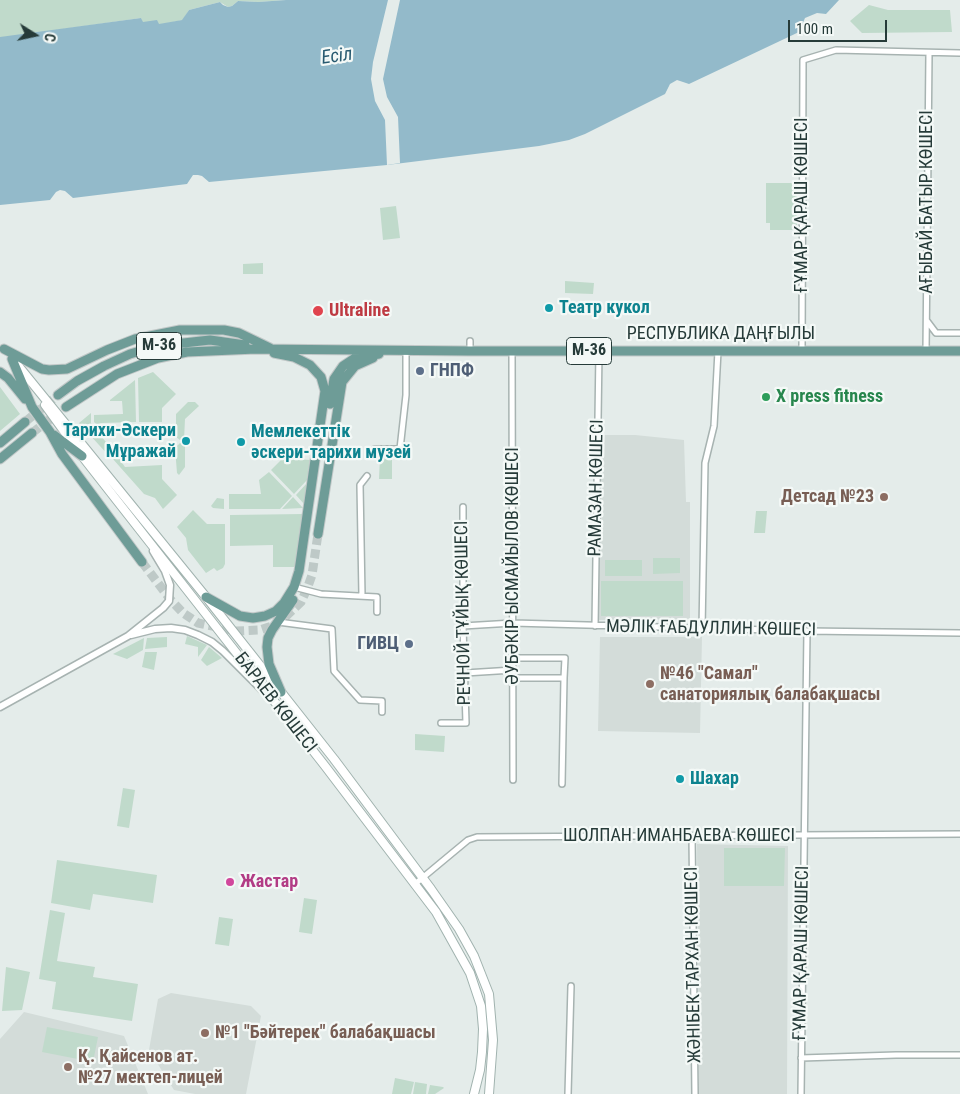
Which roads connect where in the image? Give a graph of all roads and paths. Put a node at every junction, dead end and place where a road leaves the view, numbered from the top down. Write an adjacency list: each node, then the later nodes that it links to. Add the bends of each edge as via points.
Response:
1 (929, 53): 2 (street); 3 (street, АҒЫБАЙ БАТЫР КӨШЕСІ); 14 (street, ҒҰМАР ҚАРАШ КӨШЕСІ, via 836,50 803,60)
2 (960, 53)
3 (926, 320): 4 (street, via 936,333); 15 (street, АҒЫБАЙ БАТЫР КӨШЕСІ)
4 (960, 333)
5 (470, 341): 10 (street)
6 (2, 347): 8 (main road, via 49,370 67,369 135,340 180,330 239,333); 18 (main road)
7 (256, 349): 8 (main road, РЕСПУБЛИКА ДАҢҒЫЛЫ / M-36); 21 (main road, РЕСПУБЛИКА ДАҢҒЫЛЫ / M-36, via 187,352 158,358 117,374); 35 (main road, via 294,357 310,365 321,376 325,391)
8 (272, 349): 9 (main road, РЕСПУБЛИКА ДАҢҒЫЛЫ / M-36); 20 (main road, РЕСПУБЛИКА ДАҢҒЫЛЫ / M-36, via 210,340 157,346 104,366)
9 (406, 350): 10 (main road, РЕСПУБЛИКА ДАҢҒЫЛЫ / M-36); 17 (main road); 27 (street, via 406,395 400,449)
10 (470, 351): 11 (main road, РЕСПУБЛИКА ДАҢҒЫЛЫ / M-36)
11 (512, 351): 12 (main road, РЕСПУБЛИКА ДАҢҒЫЛЫ / M-36); 40 (street, ӘУБӘКІР ЫСМАЙЫЛОВ КӨШЕСІ)
12 (599, 351): 13 (main road, РЕСПУБЛИКА ДАҢҒЫЛЫ / M-36); 42 (street, РАМАЗАН КӨШЕСІ)
13 (718, 351): 14 (main road, РЕСПУБЛИКА ДАҢҒЫЛЫ / M-36); 43 (street, via 714,426 705,463)
14 (802, 351): 15 (main road, РЕСПУБЛИКА ДАҢҒЫЛЫ / M-36)
15 (924, 351): 16 (main road, РЕСПУБЛИКА ДАҢҒЫЛЫ)
16 (960, 351)
17 (386, 353): 33 (main road, via 355,366 342,382); 35 (main road, via 355,358 343,366 334,379 308,554)
18 (12, 359): 22 (main road); 28 (main road, БАРАЕВ КӨШЕСІ); 37 (main road, БАРАЕВ КӨШЕСІ)
19 (0, 372): 22 (main road)
20 (58, 395)
21 (66, 406)
22 (32, 407): 24 (main road)
23 (25, 422): 26 (main road)
24 (50, 432): 28 (main road); 34 (main road, via 62,454)
25 (32, 433): 29 (main road)
26 (0, 443)
27 (375, 449)
28 (82, 456): 32 (main road, БАРАЕВ КӨШЕСІ)
29 (0, 458)
30 (367, 476): 36 (street, via 360,486)
31 (463, 507): 41 (street, РЕЧНОЙ ТҰЙЫҚ КӨШЕСІ)
32 (141, 531): 46 (street, via 169,580 170,595 164,608); 53 (main road, БАРАЕВ КӨШЕСІ)
33 (318, 534)
34 (142, 562)
35 (297, 588): 36 (street, via 321,594); 37 (main road, via 280,608 260,617 240,616); 39 (main road)
36 (362, 596): 38 (street, via 377,597)
37 (206, 597): 52 (main road, БАРАЕВ КӨШЕСІ)
38 (377, 612)
39 (278, 622): 52 (main road, via 268,638 267,655); 55 (street, via 332,629 334,671 360,700 382,701)
40 (513, 624): 41 (street, МӘЛІК ҒАБДУЛЛИН КӨШЕСІ); 42 (street, МӘЛІК ҒАБДУЛЛИН КӨШЕСІ); 47 (street, ӘУБӘКІР ЫСМАЙЫЛОВ КӨШЕСІ)
41 (462, 626): 49 (street, РЕЧНОЙ ТҰЙЫҚ КӨШЕСІ)
42 (595, 626): 43 (street, МӘЛІК ҒАБДУЛЛИН КӨШЕСІ)
43 (702, 629): 44 (street, МӘЛІК ҒАБДУЛЛИН КӨШЕСІ)
44 (807, 631): 45 (street, МӘЛІК ҒАБДУЛЛИН КӨШЕСІ); 62 (street, ҒҰМАР ҚАРАШ КӨШЕСІ)
45 (960, 633)
46 (128, 636): 53 (street, via 165,628 198,635 223,651); 54 (street)
47 (513, 658): 48 (street, ӘУБӘКІР ЫСМАЙЫЛОВ КӨШЕСІ); 51 (street, via 565,658)
48 (513, 670): 49 (street); 50 (street, ӘУБӘКІР ЫСМАЙЫЛОВ КӨШЕСІ)
49 (464, 672): 56 (street, РЕЧНОЙ ТҰЙЫҚ КӨШЕСІ, via 466,723)
50 (514, 678): 51 (street); 59 (street, ӘУБӘКІР ЫСМАЙЫЛОВ КӨШЕСІ)
51 (564, 678): 60 (street)
52 (281, 692): 57 (main road, БАРАЕВ КӨШЕСІ)
53 (278, 706): 58 (main road, БАРАЕВ КӨШЕСІ)
54 (0, 707)
55 (382, 712)
56 (441, 723)
57 (317, 737): 58 (main road); 64 (main road, БАРАЕВ КӨШЕСІ)
58 (308, 744): 65 (main road, БАРАЕВ КӨШЕСІ)
59 (513, 780)
60 (562, 784)
61 (960, 834): 62 (street, ШОЛПАН ИМАНБАЕВА КӨШЕСІ)
62 (803, 835): 63 (street, ШОЛПАН ИМАНБАЕВА КӨШЕСІ); 70 (street, ҒҰМАР ҚАРАШ КӨШЕСІ)
63 (692, 836): 64 (street, ШОЛПАН ИМАНБАЕВА КӨШЕСІ, via 477,837 468,840); 76 (street, ЖӘНІБЕК ТАРХАН КӨШЕСІ)
64 (422, 878): 65 (street, ШОЛПАН ИМАНБАЕВА КӨШЕСІ); 66 (main road, БАРАЕВ КӨШЕСІ)
65 (415, 884): 67 (main road, БАРАЕВ КӨШЕСІ)
66 (444, 907): 67 (street); 71 (main road, БАРАЕВ КӨШЕСІ, via 468,944 486,983 493,1029)
67 (436, 912): 72 (main road, БАРАЕВ КӨШЕСІ, via 465,961 478,996 483,1029 480,1070)
68 (570, 986): 75 (street)
69 (960, 1055): 70 (street)
70 (801, 1058): 77 (street, ҒҰМАР ҚАРАШ КӨШЕСІ)
71 (490, 1072): 73 (main road); 74 (main road)
72 (474, 1094)
73 (484, 1094)
74 (490, 1094)
75 (568, 1094)
76 (696, 1094)
77 (801, 1094)

